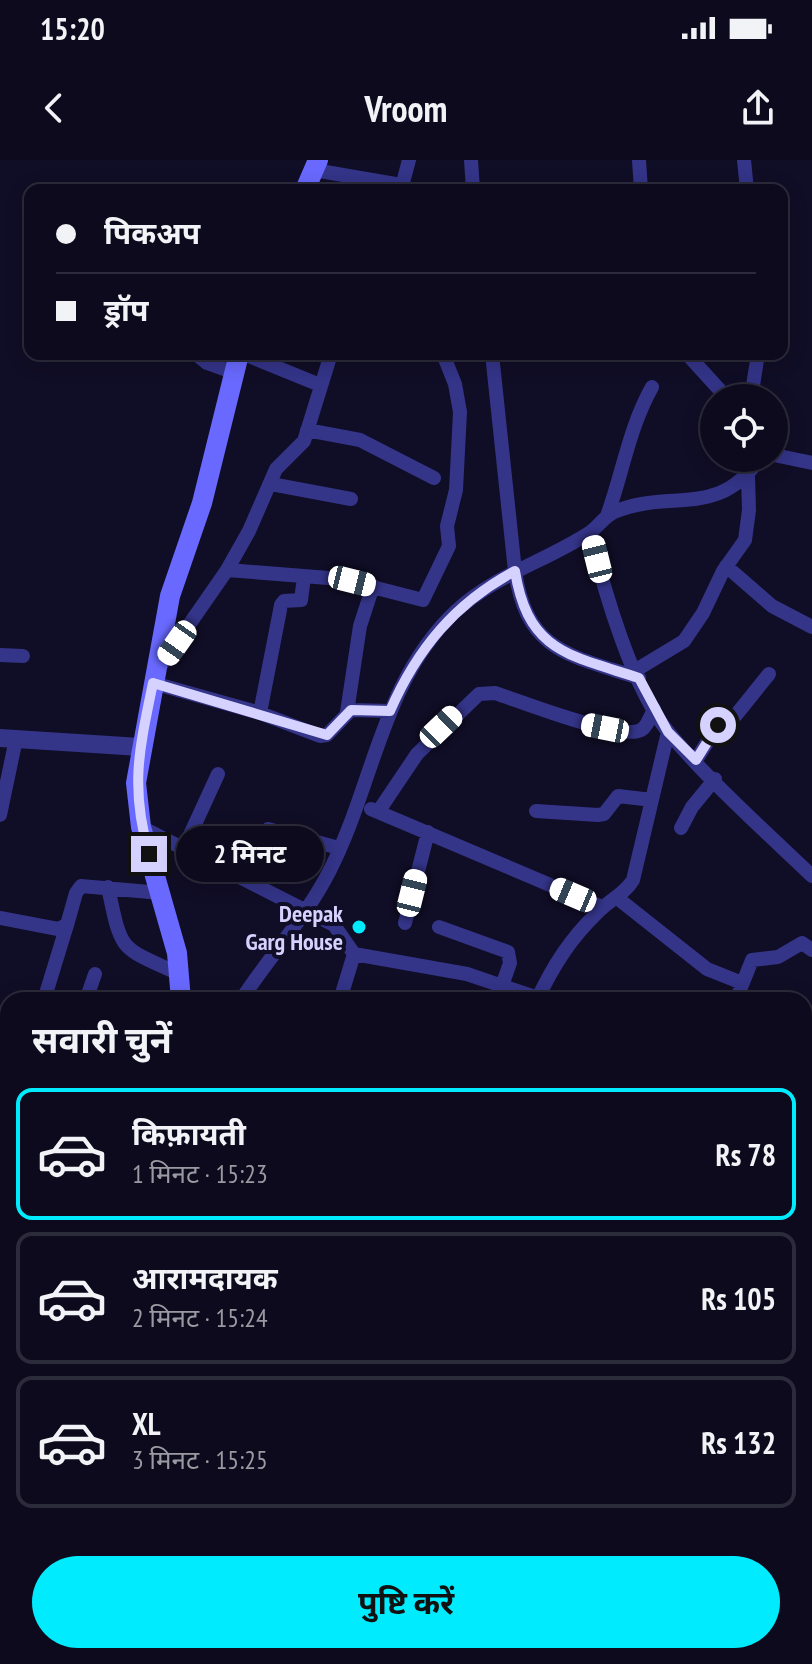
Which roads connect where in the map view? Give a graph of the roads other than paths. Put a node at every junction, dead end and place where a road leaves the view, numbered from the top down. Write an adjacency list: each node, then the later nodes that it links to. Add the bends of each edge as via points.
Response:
1 (409, 160): 8 (street)
2 (471, 160): 9 (street)
3 (639, 160): 10 (street)
4 (744, 160): 11 (street)
5 (316, 165): 6 (main road); 7 (street)
6 (308, 184)
7 (369, 184)
8 (402, 184)
9 (473, 184)
10 (641, 184)
11 (746, 184)
12 (203, 360): 13 (street)
13 (239, 360): 21 (street); 43 (main road, via 202,503 170,596)
14 (329, 360): 21 (street)
15 (445, 360): 37 (street, via 460,412 449,546 423,600)
16 (493, 360): 35 (street)
17 (692, 360): 19 (street)
18 (757, 360): 20 (street)
19 (714, 384)
20 (753, 384)
21 (320, 385): 23 (street)
22 (652, 387): 31 (street, via 631,429)
23 (307, 430): 28 (street, via 360,440); 29 (street, via 301,446 279,463)
24 (788, 458): 25 (street)
25 (812, 463)
26 (751, 472): 27 (street)
27 (748, 477): 31 (street, via 714,496); 33 (street, via 749,525)
28 (434, 478)
29 (271, 484): 30 (street); 34 (street)
30 (351, 499)
31 (607, 516): 32 (street)
32 (590, 533): 35 (street); 41 (street)
33 (726, 566): 38 (street, via 772,606); 41 (street, via 684,641)
34 (227, 570): 36 (street); 43 (street)
35 (515, 571): 41 (street, via 521,606 539,635 584,660); 45 (street, via 472,597 427,642)
36 (304, 577): 37 (street); 47 (street, via 301,600 281,605)
37 (373, 586): 46 (street, via 360,626)
38 (812, 627)
39 (0, 655): 40 (street)
40 (23, 656)
41 (637, 674): 44 (street)
42 (769, 674): 51 (street, via 736,715 718,725)
43 (154, 679): 47 (street); 50 (main road)
44 (654, 709): 48 (street); 58 (street, via 645,726 633,731 588,725 495,693 479,694 417,754)
45 (390, 711): 46 (street); 55 (street)
46 (347, 712): 47 (street, via 320,736)
47 (260, 713)
48 (668, 732): 51 (street); 54 (street)
49 (8, 739): 50 (street); 56 (street)
50 (140, 747): 59 (main road, via 136,783)
51 (696, 760): 53 (street)
52 (218, 774): 63 (street)
53 (715, 779): 60 (street); 65 (street)
54 (652, 800): 57 (street, via 618,796 598,815); 68 (street, via 633,880)
55 (358, 804): 58 (street); 64 (street)
56 (1, 807)
57 (536, 811)
58 (378, 812): 62 (street)
59 (141, 827): 63 (street); 67 (main road)
60 (681, 828)
61 (268, 829): 64 (street)
62 (428, 832): 69 (street); 72 (street)
63 (184, 848): 70 (street)
64 (339, 848): 70 (street)
65 (812, 876)
66 (108, 887): 67 (street); 73 (street, via 81,886); 78 (street, via 121,943)
67 (161, 893): 78 (main road)
68 (616, 897): 69 (street); 80 (street, via 707,969)
69 (602, 907): 87 (street, via 566,947)
70 (304, 909): 76 (street, via 341,931); 84 (street)
71 (0, 918): 73 (street, via 58,929)
72 (405, 923)
73 (67, 925): 81 (street)
74 (439, 927): 79 (street, via 508,952)
75 (812, 950): 80 (street, via 802,943 778,957 752,960)
76 (354, 954): 79 (street); 85 (street)
77 (95, 974): 82 (street)
78 (179, 974): 83 (main road)
79 (503, 983): 86 (street)
80 (742, 983): 88 (street)
81 (46, 992)
82 (89, 992)
83 (180, 992)
84 (247, 992)
85 (342, 992)
86 (523, 992)
87 (542, 992)
88 (739, 992)

